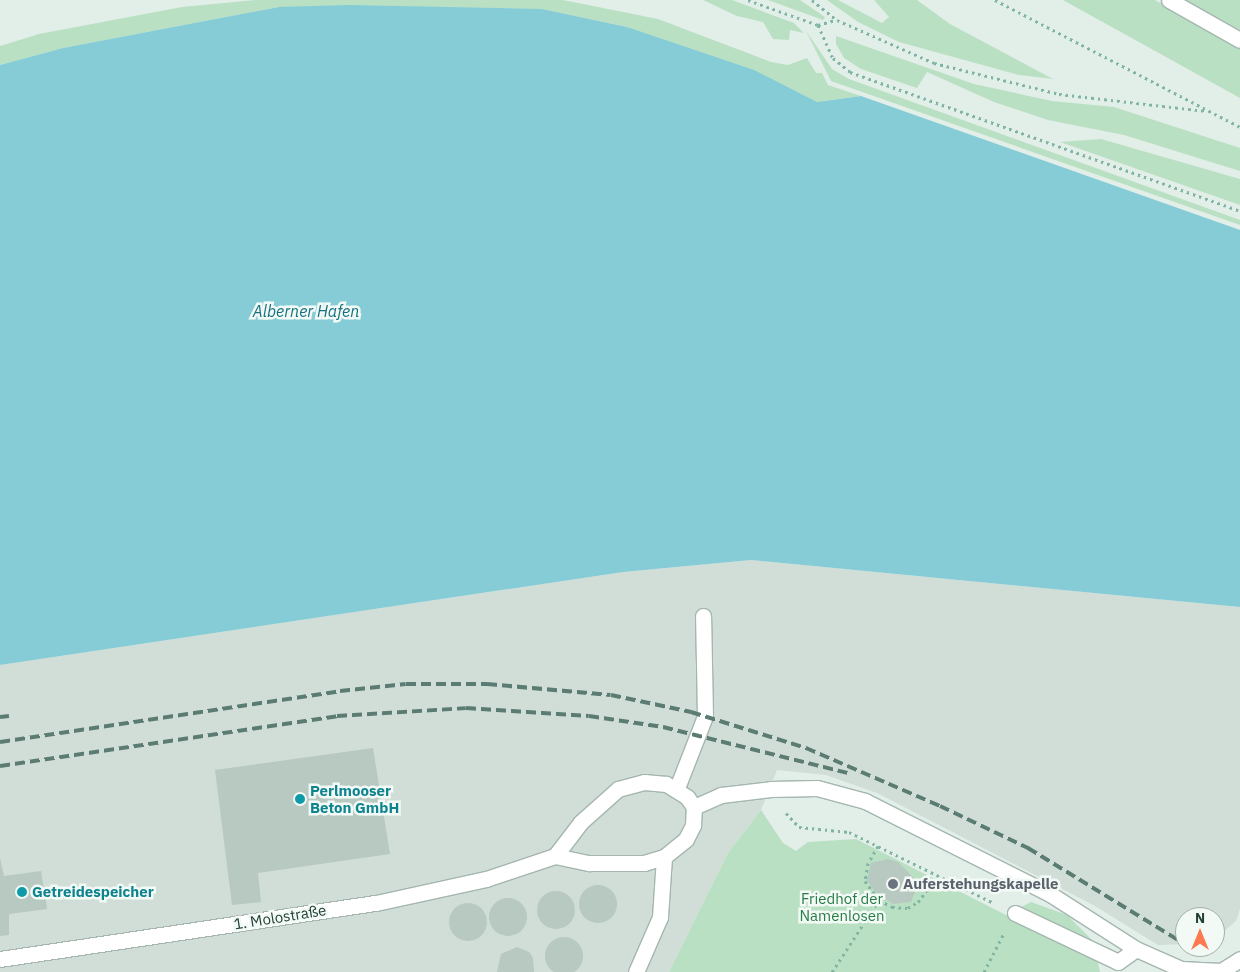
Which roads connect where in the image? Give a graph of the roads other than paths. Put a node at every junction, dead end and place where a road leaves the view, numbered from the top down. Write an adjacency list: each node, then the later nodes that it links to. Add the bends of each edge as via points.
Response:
1 (1169, 0): 2 (street)
2 (1240, 40)
3 (703, 616): 4 (street, via 705,716)
4 (677, 788): 5 (street); 6 (street, via 644,782 618,789 581,822)
5 (694, 807): 7 (street, via 693,825 686,839); 9 (street, via 721,795 771,789 817,788 865,801 1050,894)
6 (556, 856): 7 (street, via 589,864 644,864); 10 (street, 1. Molostraße, via 486,879 376,903)
7 (664, 857): 12 (street, via 660,917)
8 (1015, 913): 9 (street, via 1118,962)
9 (1136, 948): 11 (street, via 1181,969 1221,971)
10 (0, 959)
11 (1240, 959)
12 (636, 972)

